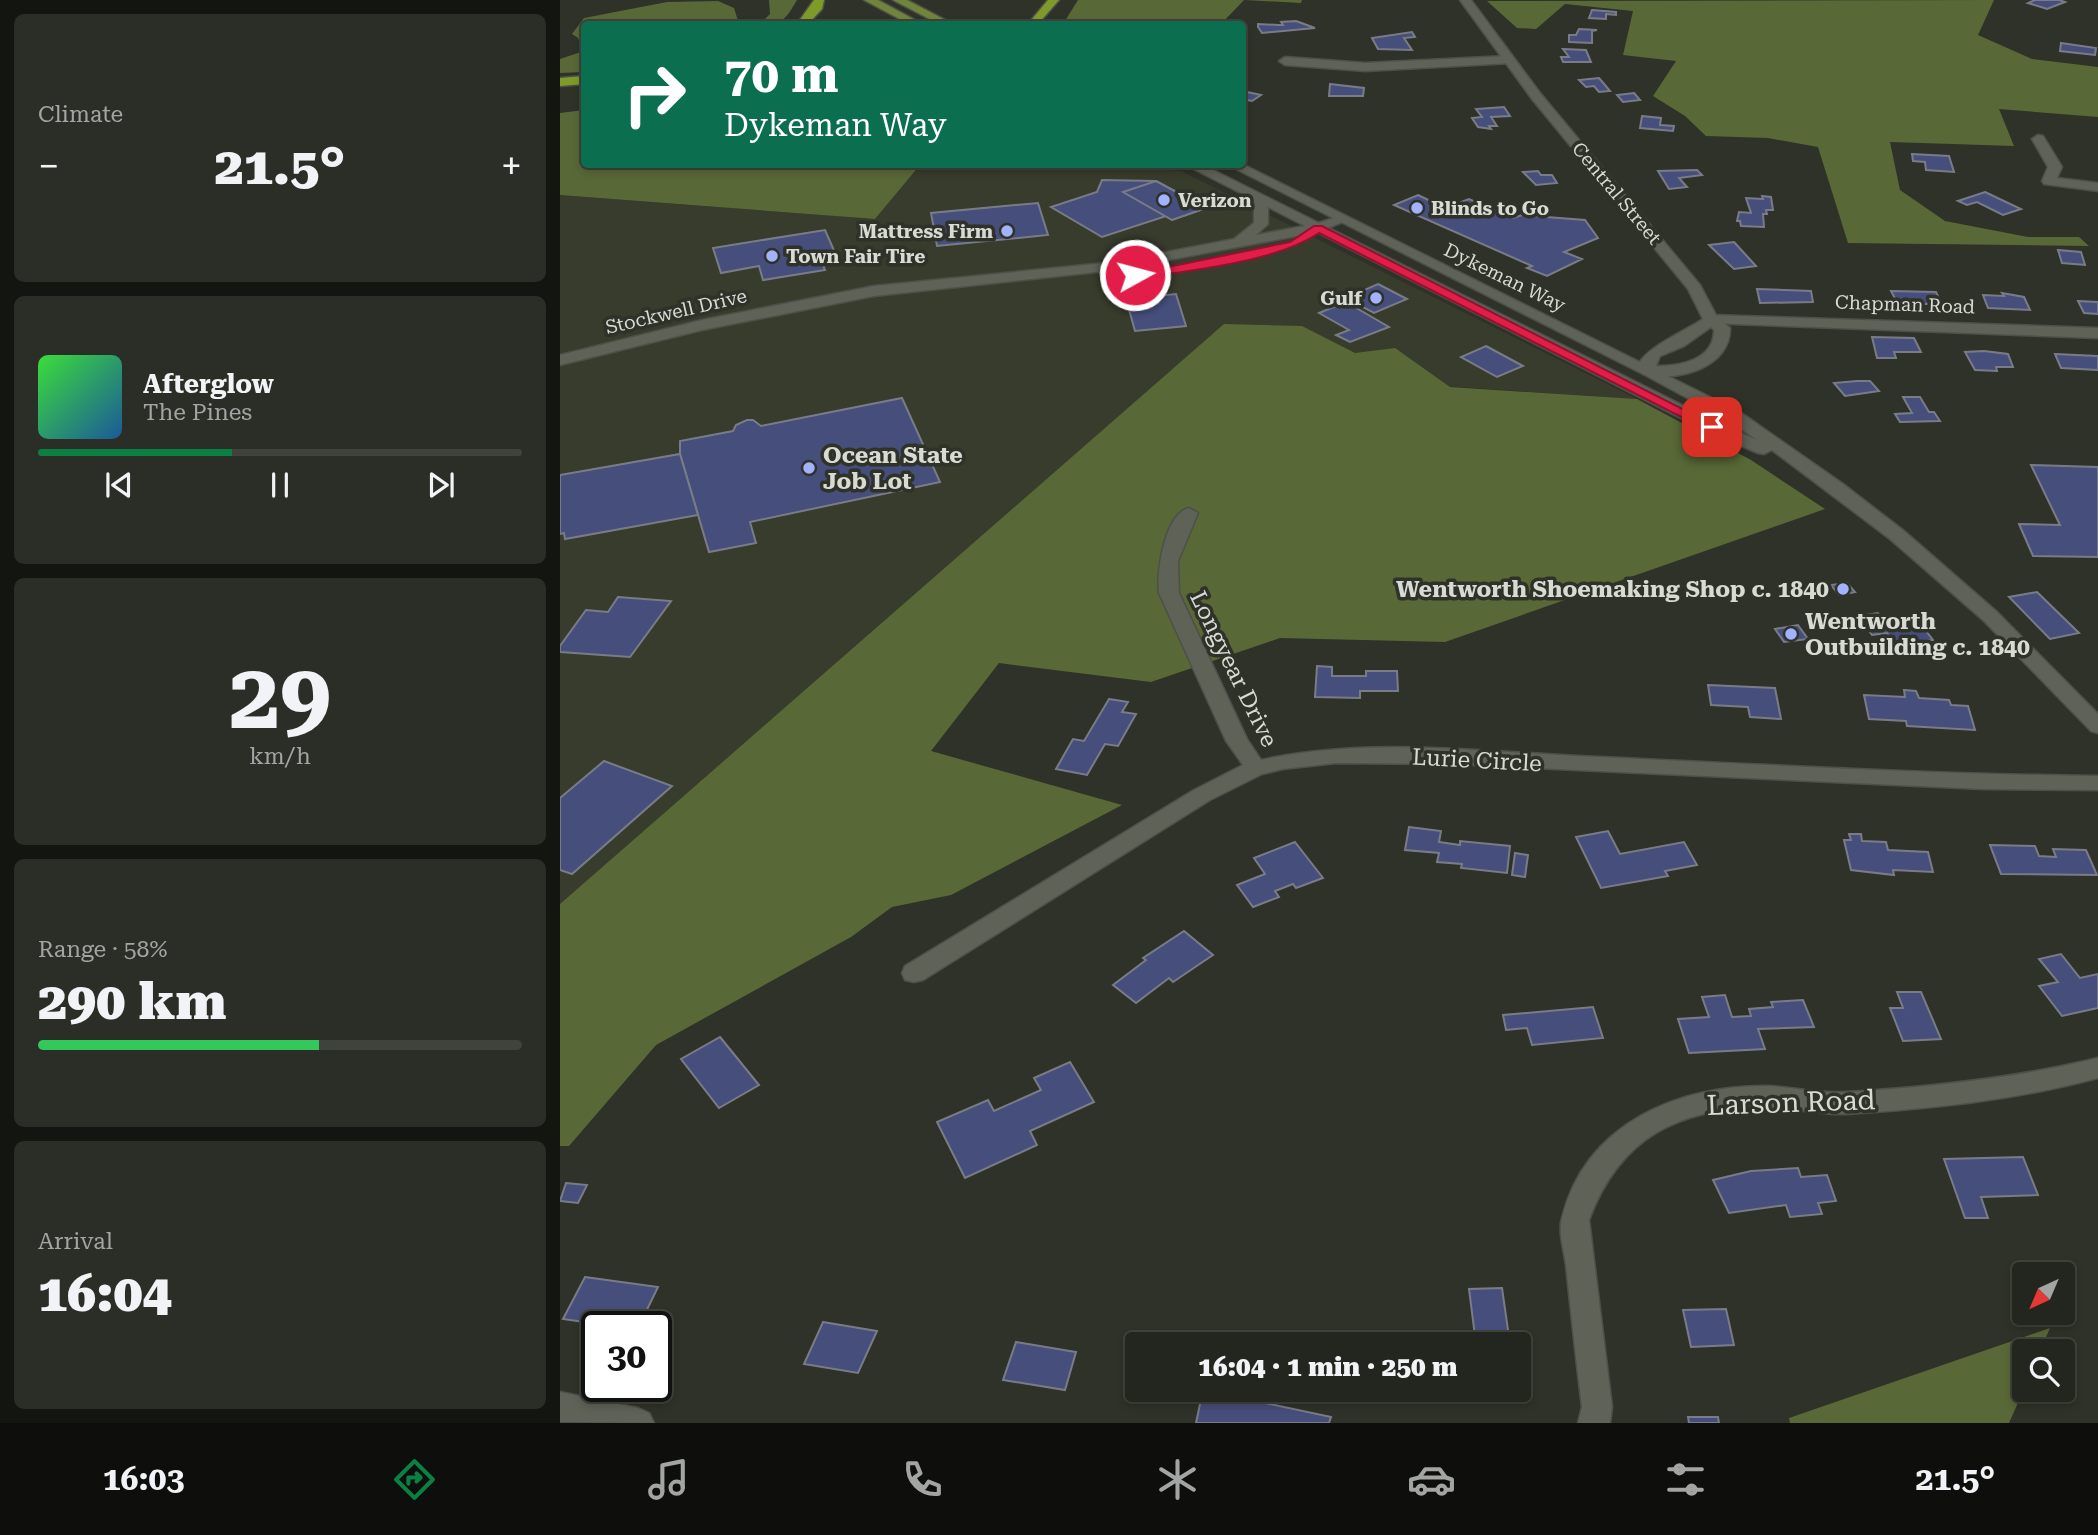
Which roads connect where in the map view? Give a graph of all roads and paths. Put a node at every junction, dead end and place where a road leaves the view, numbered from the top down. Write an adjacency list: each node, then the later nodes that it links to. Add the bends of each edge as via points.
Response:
1 (819, 0): 6 (highway)
2 (869, 0): 7 (main road)
3 (898, 0): 8 (main road)
4 (1054, 0): 9 (highway)
5 (1465, 0): 10 (street, Central Street)
6 (805, 21)
7 (910, 21)
8 (941, 21)
9 (1035, 21)
10 (1508, 60): 11 (street, via 1366,67); 25 (street, Central Street, via 1695,288)
11 (1285, 61)
12 (581, 80): 13 (highway)
13 (560, 82)
14 (581, 87): 15 (highway)
15 (560, 89)
16 (2038, 139): 19 (street, via 2055,167 2049,181)
17 (1198, 168): 20 (street, Dykeman Way)
18 (1240, 168): 21 (street, Dykeman Way)
19 (2098, 187)
20 (1261, 201): 22 (street, Dykeman Way); 23 (street, via 1261,224)
21 (1343, 219): 22 (street, Stockwell Drive); 28 (street, Dykeman Way)
22 (1318, 228): 23 (street, Stockwell Drive); 24 (street, Stockwell Drive, via 1294,244 1170,271); 29 (street, Dykeman Way)
23 (1238, 243): 24 (street, Stockwell Drive, via 1115,266 874,291)
24 (801, 307): 27 (street, Stockwell Drive, via 702,325)
25 (1711, 320): 26 (street, Chapman Road); 28 (street, via 1654,353 1647,363); 28 (street, Central Street, via 1723,333 1709,357 1679,371)
26 (2098, 333)
27 (560, 360)
28 (1649, 371): 29 (street); 30 (street, via 1734,416)
29 (1626, 382): 30 (street, via 1712,427)
30 (1798, 464): 32 (street, via 1859,503 1921,555 1990,616)
31 (1189, 513): 33 (street, Longyear Drive, via 1169,552 1169,593 1237,741)
32 (2098, 726)
33 (1256, 768): 34 (street, Lurie Circle, via 1336,757 1406,756 1970,782); 35 (street, Lurie Circle, via 1202,796)
34 (2098, 783)
35 (915, 973)
36 (2098, 1068): 39 (street, Larson Road, via 2031,1085 1842,1104 1765,1097 1699,1103 1643,1123 1609,1153 1594,1174 1581,1196 1575,1220 1597,1407)
37 (560, 1407): 38 (street)
38 (638, 1423)
39 (1594, 1423)

